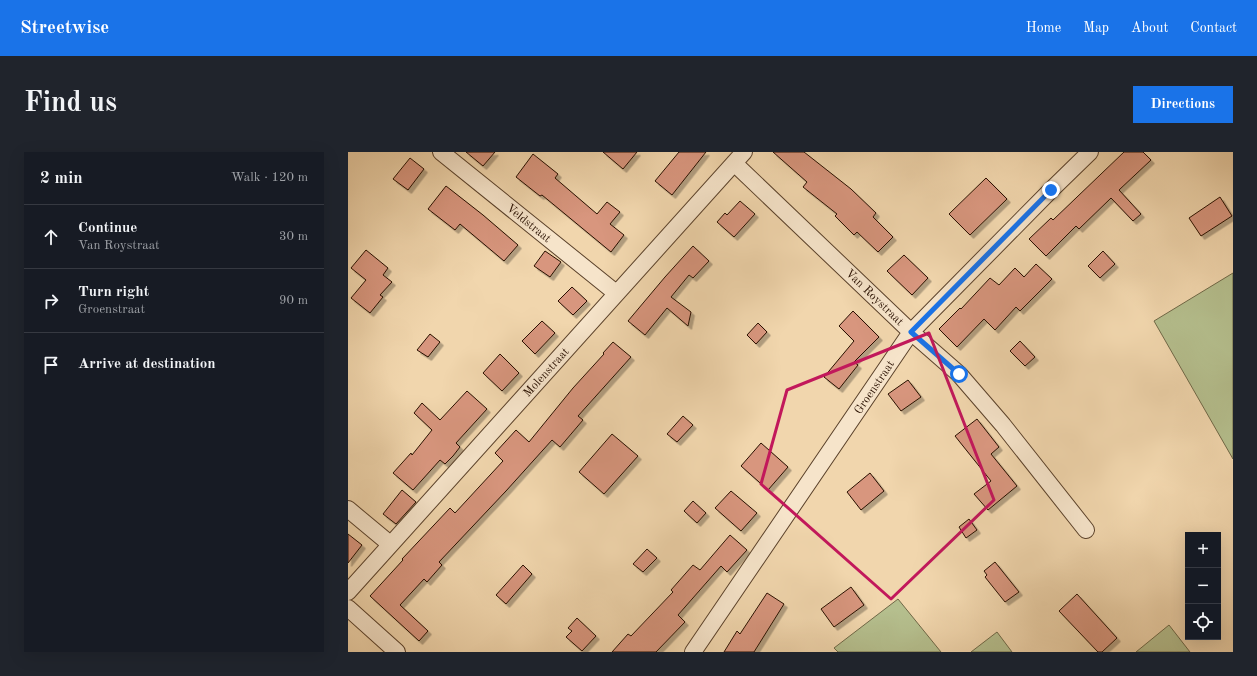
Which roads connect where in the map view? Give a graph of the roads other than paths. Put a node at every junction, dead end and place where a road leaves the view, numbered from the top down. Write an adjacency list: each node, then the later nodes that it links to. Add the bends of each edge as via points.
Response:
1 (442, 152): 4 (street, Veldstraat)
2 (1090, 152): 5 (street, Groenstraat)
3 (739, 157): 4 (street, Molenstraat); 5 (street, Van Roystraat)
4 (616, 294): 8 (street, Molenstraat)
5 (911, 332): 7 (street, Van Roystraat, via 959,374 1003,424); 12 (street, Groenstraat)
6 (348, 508): 8 (street)
7 (1086, 530)
8 (390, 544): 9 (street, Molenstraat)
9 (348, 592)
10 (348, 608): 11 (street)
11 (396, 652)
12 (693, 652)

